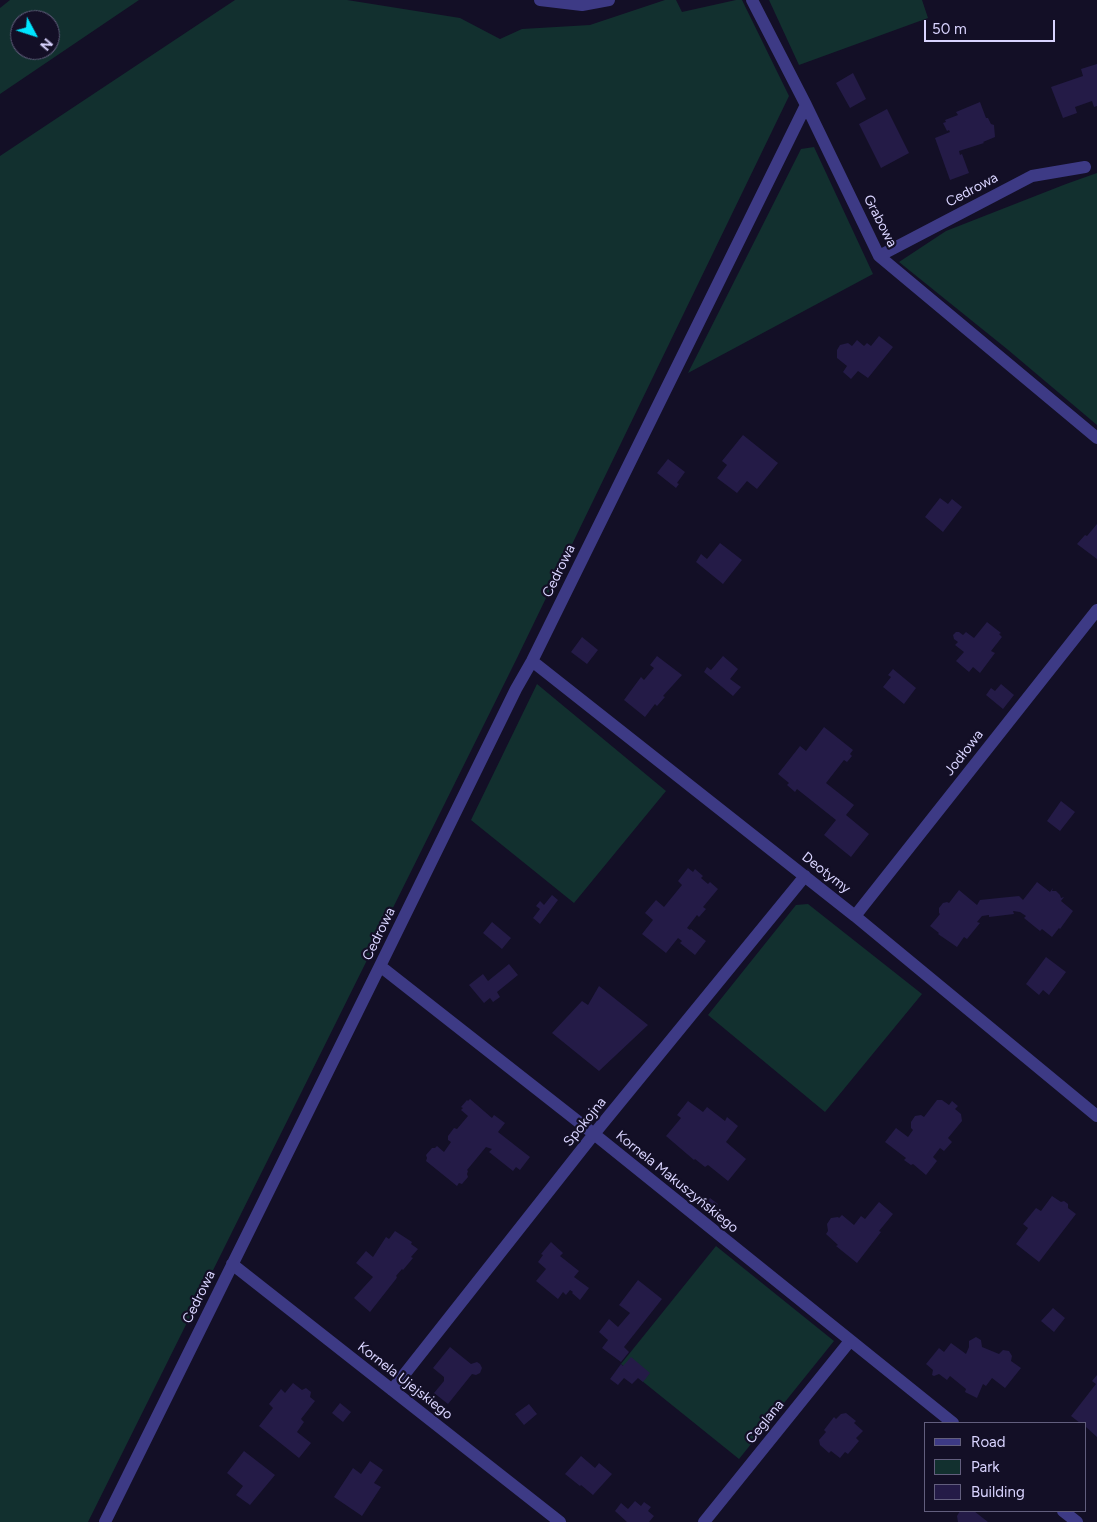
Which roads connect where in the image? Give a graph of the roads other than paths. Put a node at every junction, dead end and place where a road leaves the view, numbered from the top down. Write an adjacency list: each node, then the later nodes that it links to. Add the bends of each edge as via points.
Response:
1 (540, 0): 2 (street, via 582,5)
2 (609, 0)
3 (752, 0): 4 (street, Grabowa)
4 (806, 105): 6 (street, Grabowa); 9 (street, Cedrowa)
5 (1085, 167): 6 (street, Cedrowa, via 1032,176)
6 (879, 256): 7 (street, Grabowa)
7 (1097, 438)
8 (1097, 610): 11 (street, Jodłowa)
9 (532, 660): 10 (street, Deotymy); 12 (street, Cedrowa)
10 (805, 876): 11 (street, Deotymy); 14 (street, Spokojna)
11 (856, 916): 13 (street, Deotymy)
12 (380, 966): 14 (street, Kornela Makuszyńskiego); 15 (street, Cedrowa)
13 (1097, 1116)
14 (594, 1134): 16 (street, Kornela Makuszyńskiego); 17 (street, Spokojna)
15 (232, 1264): 17 (street, Kornela Ujejskiego); 20 (street, Cedrowa)
16 (850, 1342): 18 (street, Kornela Makuszyńskiego); 22 (street, Ceglana)
17 (392, 1390): 21 (street, Kornela Ujejskiego)
18 (952, 1422)
19 (1064, 1512): 23 (street)
20 (106, 1522)
21 (560, 1522)
22 (704, 1522)
23 (1077, 1522)

